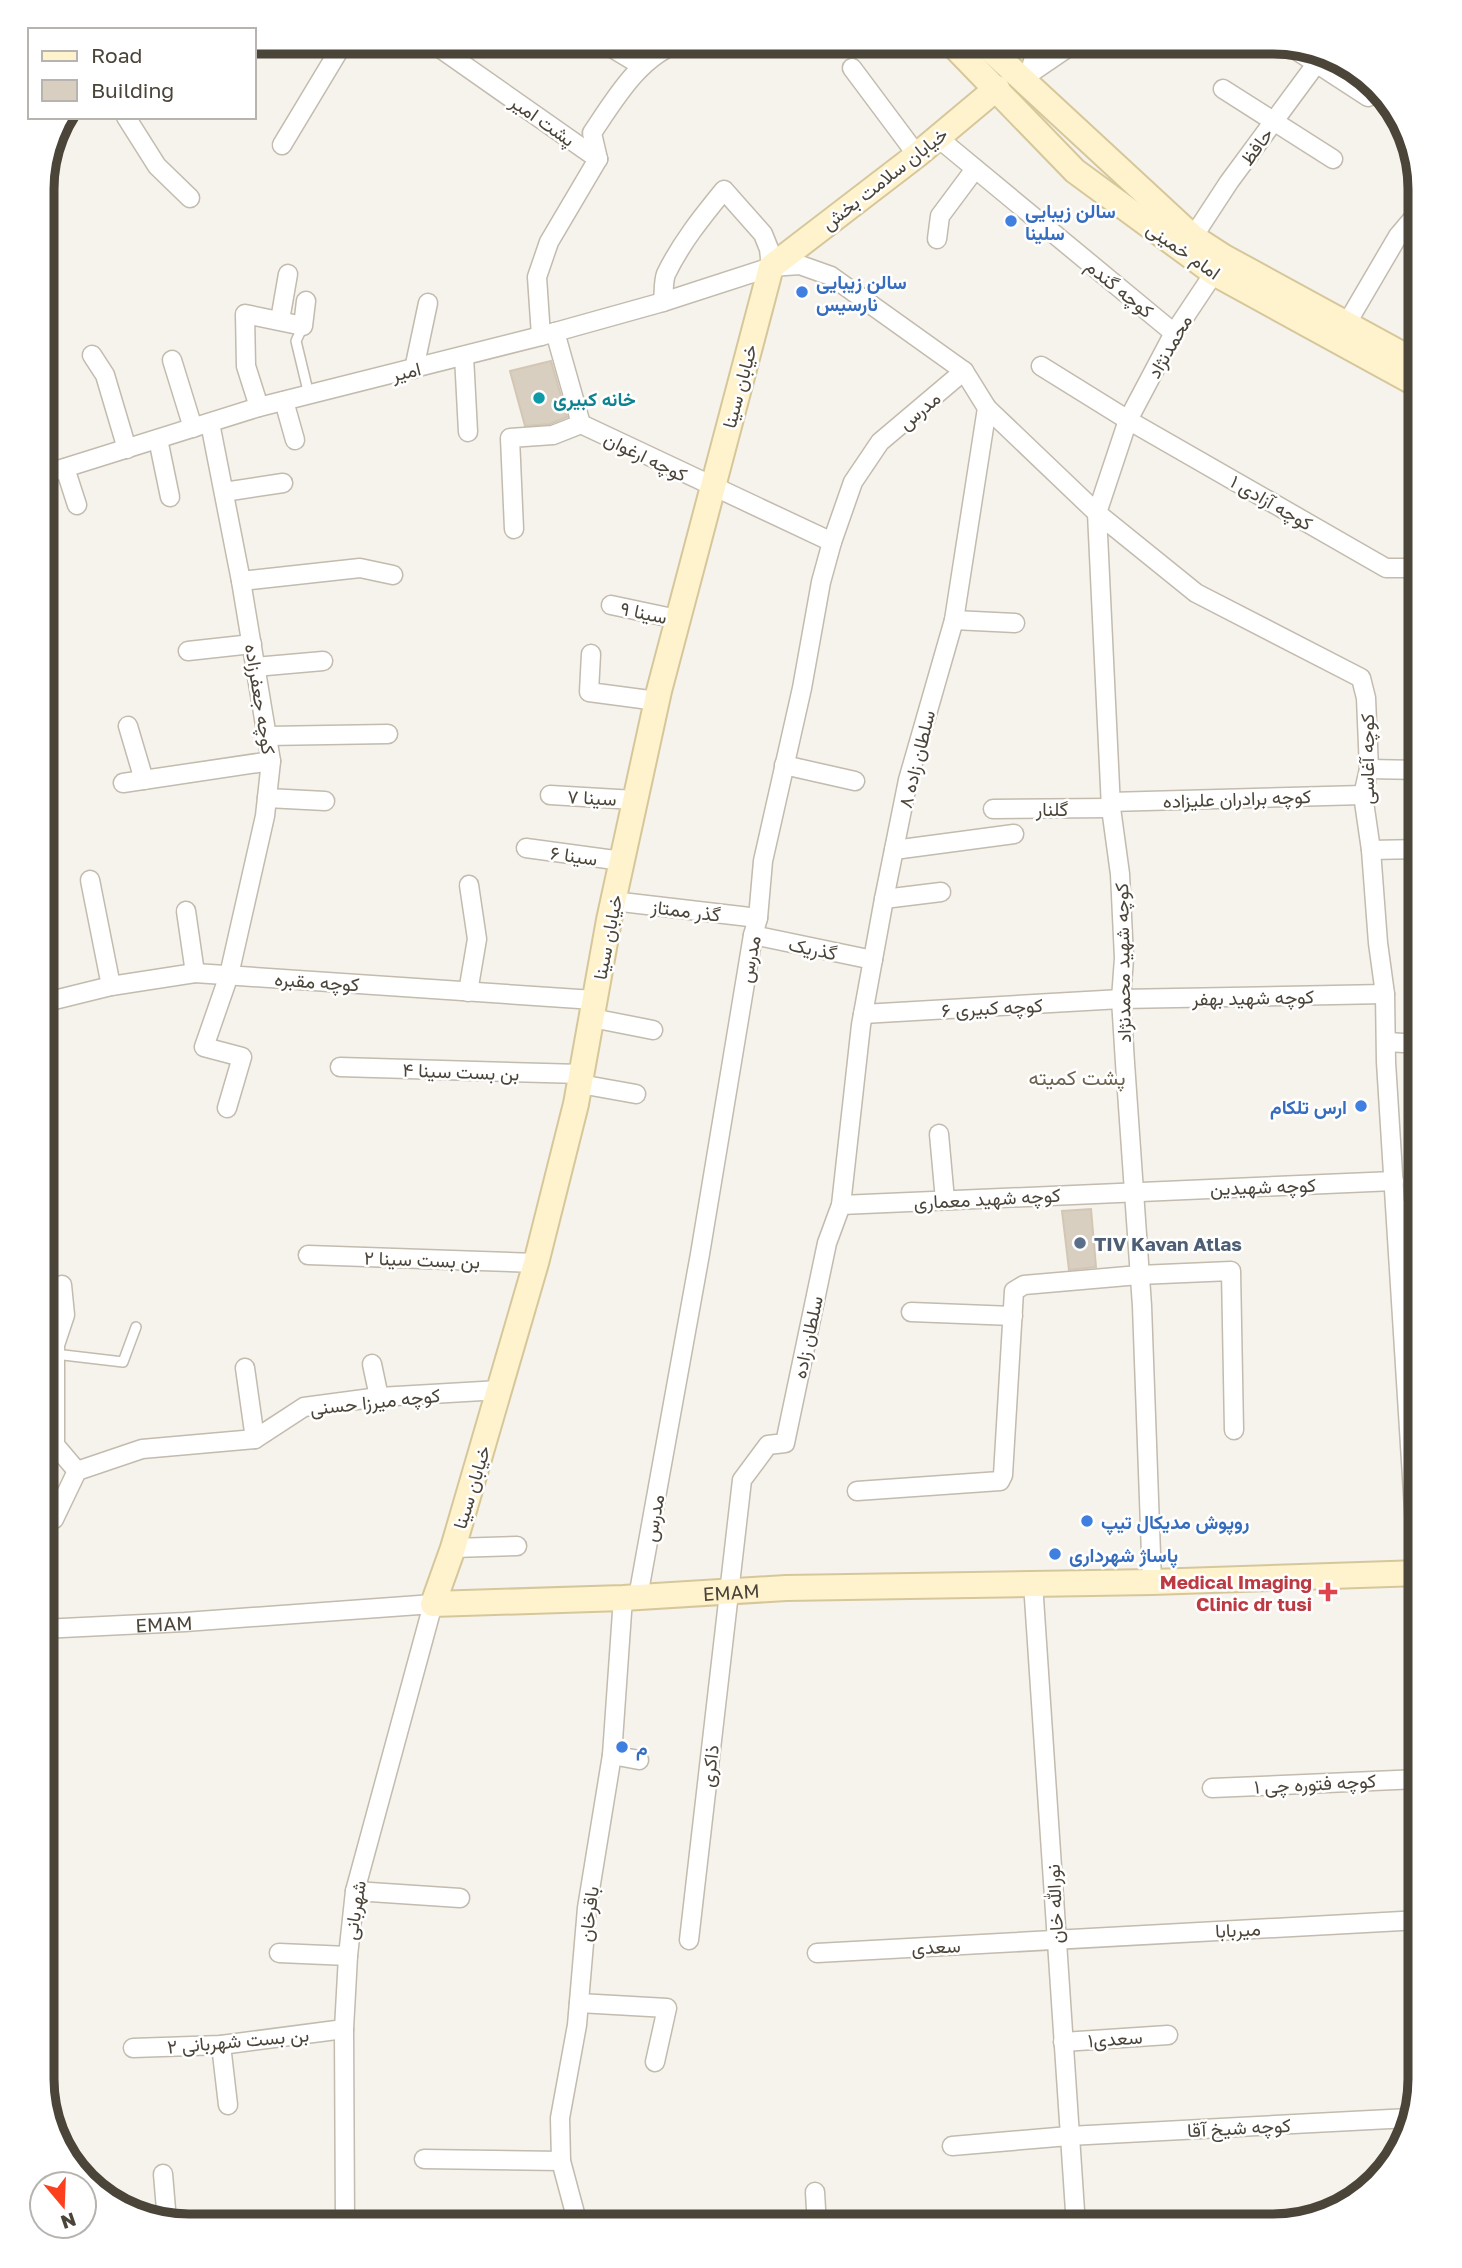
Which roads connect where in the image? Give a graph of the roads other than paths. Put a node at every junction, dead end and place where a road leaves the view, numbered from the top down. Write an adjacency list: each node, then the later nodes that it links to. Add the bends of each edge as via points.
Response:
1 (337, 54): 20 (street)
2 (448, 54): 22 (street, پشت امیر)
3 (623, 54): 11 (street)
4 (659, 54): 11 (street, پشت امیر)
5 (963, 55): 14 (main road, امام خمینی)
6 (997, 55): 13 (main road, امام خمینی)
7 (1035, 55): 13 (street)
8 (1060, 55): 13 (street)
9 (1318, 62): 18 (street, حافظ)
10 (1326, 65): 16 (street)
11 (642, 66): 22 (street, پشت امیر, via 592,134)
12 (852, 68): 21 (street)
13 (1028, 80): 27 (main road, امام خمینی)
14 (997, 88): 19 (main road, خیابان سلامت بخش); 30 (main road, امام خمینی, via 1075,171)
15 (1223, 89): 18 (street)
16 (1368, 97)
17 (127, 119): 25 (street, via 157,166)
18 (1274, 122): 23 (street); 27 (street, حافظ)
19 (937, 138): 21 (main road, خیابان سلامت بخش); 24 (street, کوچه گندم)
20 (282, 145)
21 (917, 155): 29 (main road, خیابان سلامت بخش)
22 (598, 159): 39 (street, via 549,242 537,277)
23 (1333, 159)
24 (975, 169): 28 (street, via 940,216); 38 (street, کوچه گندم)
25 (190, 198)
26 (1408, 224): 36 (street)
27 (1193, 237): 36 (main road, امام خمینی)
28 (937, 239)
29 (771, 267): 33 (street, امیر); 33 (street, via 763,234 724,190 695,225 665,276); 46 (street, کوچه آغاسی, via 800,265 831,276); 62 (main road, خیابان سینا)
30 (1214, 273): 38 (street, محمدنژاد); 47 (main road, امام خمینی)
31 (288, 274): 35 (street)
32 (306, 301): 37 (street)
33 (663, 302): 39 (street, امیر)
34 (428, 303): 45 (street)
35 (280, 320): 37 (street); 50 (street, via 245,314 246,366)
36 (1347, 323): 42 (main road, امام خمینی)
37 (303, 326): 48 (lane, via 296,341)
38 (1174, 332): 52 (street, محمدنژاد)
39 (548, 334): 41 (street, امیر); 53 (street)
40 (92, 355): 58 (street, via 105,375)
41 (464, 356): 45 (street, امیر); 55 (street)
42 (1408, 357)
43 (172, 360): 54 (street, کوچه جعفرزاده)
44 (1041, 366): 52 (street, کوچه آزادی ۱)
45 (414, 369): 48 (street, امیر)
46 (964, 371): 51 (street, کوچه آغاسی); 68 (street, مدرس, via 880,442 853,482)
47 (1408, 379)
48 (309, 395): 49 (street, امیر)
49 (284, 401): 50 (street, امیر); 57 (street)
50 (259, 407): 54 (street, امیر)
51 (987, 408): 66 (street, کوچه آغاسی); 74 (street, سلطان زاده ۸)
52 (1128, 421): 66 (street, محمدنژاد); 69 (street, کوچه آزادی ۱, via 1386,568)
53 (581, 424): 62 (street, کوچه ارغوان); 67 (street, via 553,435 510,438)
54 (201, 425): 56 (street, امیر); 63 (street, کوچه جعفرزاده)
55 (468, 432)
56 (158, 439): 58 (street, امیر); 64 (street)
57 (295, 440)
58 (127, 449): 59 (street, امیر)
59 (65, 468): 60 (street, امیر); 65 (street)
60 (55, 471)
61 (283, 483): 63 (street)
62 (712, 487): 68 (street, کوچه ارغوان); 73 (main road, خیابان سینا)
63 (224, 492): 71 (street, کوچه جعفرزاده)
64 (170, 498)
65 (77, 506)
66 (1097, 513): 87 (street, کوچه آغاسی, via 1196,593 1361,678); 97 (street, کوچه شهید محمدنژاد)
67 (514, 529)
68 (832, 542): 86 (street, مدرس)
69 (1408, 568)
70 (393, 575): 71 (street, via 360,568)
71 (241, 581): 76 (street, کوچه جعفرزاده)
72 (611, 605): 73 (street, سینا ۹)
73 (677, 618): 81 (main road, خیابان سینا)
74 (954, 620): 75 (street); 102 (street, سلطان زاده ۸, via 908,780)
75 (1015, 623)
76 (252, 644): 77 (street); 80 (street, کوچه جعفرزاده)
77 (188, 651)
78 (591, 654): 81 (street, via 589,692)
79 (323, 661): 80 (street)
80 (256, 667): 84 (street, کوچه جعفرزاده)
81 (657, 701): 96 (main road, خیابان سینا)
82 (128, 726): 89 (street)
83 (387, 734): 84 (street)
84 (267, 736): 85 (street, کوچه جعفرزاده)
85 (271, 761): 89 (street); 94 (street, کوچه جعفرزاده)
86 (784, 765): 90 (street); 111 (street, مدرس, via 763,861)
87 (1369, 769): 88 (street); 93 (street, کوچه آغاسی)
88 (1408, 770)
89 (144, 780): 91 (street)
90 (855, 781)
91 (123, 783)
92 (550, 795): 96 (street, سینا ۷)
93 (1363, 795): 97 (street, کوچه برادران علیزاده); 103 (street, کوچه آغاسی)
94 (267, 798): 95 (street); 114 (street, کوچه جعفرزاده)
95 (325, 800)
96 (635, 800): 104 (main road, خیابان سینا)
97 (1110, 805): 98 (street, گلنار); 118 (street, کوچه شهید محمدنژاد, via 1120,873)
98 (993, 809)
99 (1014, 834): 102 (street)
100 (526, 848): 104 (street, سینا ۶)
101 (1408, 849): 103 (street)
102 (894, 850): 108 (street, سلطان زاده ۸)
103 (1371, 850): 117 (street, کوچه آغاسی)
104 (622, 861): 109 (main road, خیابان سینا)
105 (89, 880): 115 (street)
106 (470, 885): 116 (street, via 477,939)
107 (942, 892): 108 (street)
108 (884, 899): 112 (street, سلطان زاده ۸)
109 (613, 901): 111 (street, گذر ممتاز); 120 (main road, خیابان سینا)
110 (186, 911): 113 (street)
111 (755, 927): 112 (street, گذریک); 164 (street, مدرس, via 699,1254)
112 (873, 960): 121 (street, سلطان زاده ۸)
113 (195, 972): 114 (street, کوچه مقبره); 115 (street, کوچه مقبره)
114 (229, 975): 116 (street, کوچه مقبره); 128 (street, کوچه جعفرزاده, via 205,1047 242,1057)
115 (111, 986): 119 (street, کوچه مقبره)
116 (468, 992): 120 (street, کوچه مقبره)
117 (1385, 995): 118 (street, کوچه شهید بهفر); 123 (street, کوچه آغاسی)
118 (1121, 999): 121 (street, کوچه کبیری ۶); 132 (street, کوچه شهید محمدنژاد)
119 (55, 1000)
120 (593, 1009): 122 (street, کوچه مقبره); 126 (main road, خیابان سینا)
121 (863, 1014): 130 (street, سلطان زاده ۸)
122 (653, 1030)
123 (1387, 1042): 124 (street); 131 (street, کوچه آغاسی)
124 (1408, 1043)
125 (340, 1067): 126 (street, بن بست سینا ۴)
126 (581, 1079): 127 (street, بن بست سینا ۴); 138 (main road, خیابان سینا)
127 (636, 1094)
128 (227, 1108)
129 (939, 1134): 133 (street)
130 (845, 1172): 134 (street, سلطان زاده)
131 (1394, 1181): 132 (street, کوچه شهیدین); 135 (street, کوچه آغاسی)
132 (1132, 1191): 133 (street, کوچه شهید معماری); 139 (street, کوچه شهید محمدنژاد)
133 (945, 1200): 134 (street, کوچه شهید معماری)
134 (841, 1205): 155 (street, سلطان زاده, via 827,1243 786,1443 768,1445)
135 (1396, 1210): 136 (street); 142 (street, کوچه آغاسی)
136 (1408, 1210)
137 (308, 1255): 138 (street, بن بست سینا ۲)
138 (536, 1263): 149 (main road, خیابان سینا)
139 (1139, 1275): 143 (street, via 1018,1287); 151 (street, via 1231,1271); 161 (street, کوچه شهید محمدنژاد)
140 (62, 1285): 145 (street, via 65,1315)
141 (911, 1312): 143 (street)
142 (1408, 1312)
143 (1013, 1316): 156 (street, via 1000,1481)
144 (136, 1327): 145 (lane, via 123,1363)
145 (55, 1354): 146 (street)
146 (54, 1362)
147 (372, 1364): 150 (street)
148 (245, 1368): 152 (street)
149 (500, 1390): 150 (street, کوچه میرزا حسنی); 159 (main road, خیابان سینا)
150 (379, 1397): 152 (street, کوچه میرزا حسنی, via 304,1407)
151 (1234, 1430)
152 (255, 1439): 154 (street, کوچه میرزا حسنی, via 142,1449)
153 (54, 1444): 154 (street)
154 (77, 1471): 157 (street)
155 (742, 1480): 163 (street, ذاکری)
156 (857, 1491)
157 (54, 1518)
158 (517, 1546): 159 (street)
159 (453, 1548): 165 (main road, خیابان سینا)
160 (1408, 1573): 161 (main road, EMAM)
161 (1152, 1582): 162 (main road, EMAM)
162 (1033, 1583): 163 (main road, EMAM); 174 (street, نورالله خان)
163 (730, 1591): 164 (main road, EMAM); 175 (street, ذاکری)
164 (631, 1597): 165 (main road, EMAM); 167 (street, باقرخان)
165 (433, 1604): 166 (street, EMAM); 171 (street, شهربانی)
166 (54, 1628)
167 (612, 1755): 168 (street); 179 (street, باقرخان, via 587,1908)
168 (639, 1760)
169 (1408, 1779): 170 (street, کوچه فتوره چی ۱)
170 (1212, 1788)
171 (355, 1891): 172 (street); 178 (street, شهربانی)
172 (460, 1898)
173 (1408, 1921): 174 (street, میربابا)
174 (1056, 1939): 176 (street, سعدی); 182 (street, نورالله خان)
175 (689, 1940)
176 (817, 1952)
177 (279, 1953): 178 (street)
178 (348, 1956): 180 (street, شهربانی)
179 (579, 2003): 185 (street, via 667,2008); 191 (street, باقرخان, via 560,2118)
180 (344, 2029): 183 (street, بن بست شهربانی ۲); 195 (street, شهربانی)
181 (1168, 2035): 182 (street, سعدی۱)
182 (1063, 2042): 188 (street, نورالله خان)
183 (221, 2045): 184 (street, بن بست شهربانی ۲); 186 (street)
184 (133, 2048)
185 (655, 2062)
186 (228, 2105)
187 (1401, 2118): 188 (street, کوچه شیخ آقا)
188 (1069, 2136): 189 (street, کوچه شیخ آقا); 198 (street, نورالله خان)
189 (952, 2146)
190 (424, 2159): 191 (street)
191 (561, 2161): 196 (street, باقرخان)
192 (163, 2174): 194 (street)
193 (815, 2192): 197 (street)
194 (166, 2211)
195 (345, 2213)
196 (577, 2213)
197 (816, 2214)
198 (1075, 2214)

